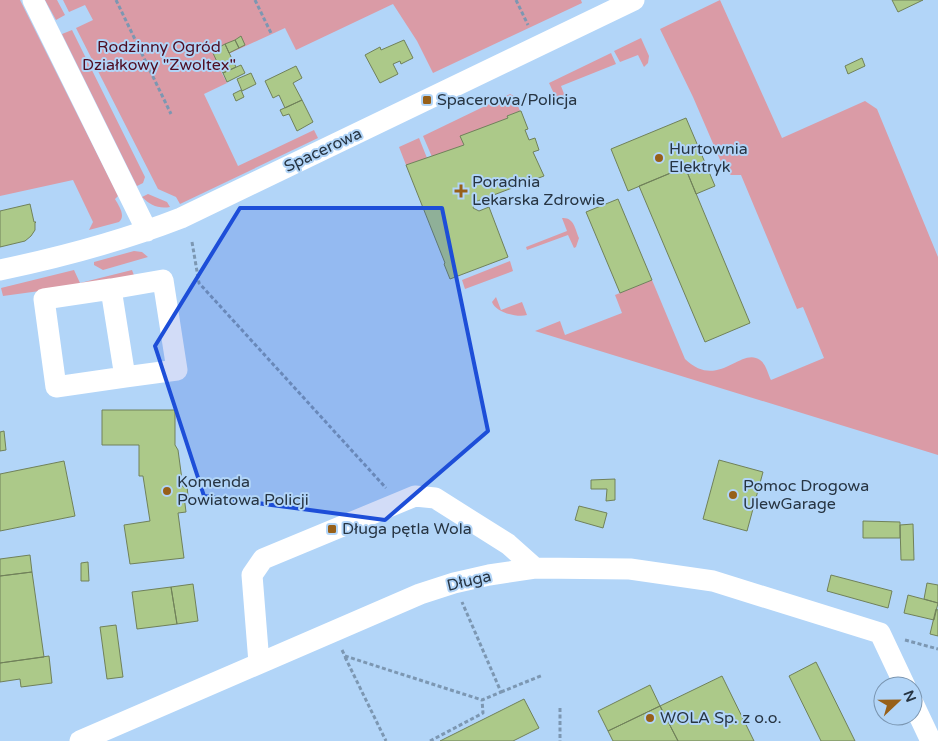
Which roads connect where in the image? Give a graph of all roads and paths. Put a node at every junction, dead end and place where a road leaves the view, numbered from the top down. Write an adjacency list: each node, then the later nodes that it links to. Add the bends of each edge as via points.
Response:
1 (33, 0): 9 (street)
2 (116, 0): 8 (path)
3 (254, 0): 7 (path)
4 (516, 0): 6 (path)
5 (634, 0): 9 (street, Spacerowa, via 181,218)
6 (528, 25)
7 (271, 33)
8 (172, 114)
9 (147, 231): 11 (street, Spacerowa, via 61,257)
10 (192, 242): 14 (path, via 199,283)
11 (0, 270)
12 (112, 289): 13 (street); 13 (street, via 163,280 177,370); 13 (street, via 44,298 56,387)
13 (125, 377)
14 (399, 503): 15 (street, via 415,496 435,498 508,544); 21 (street, via 263,559 252,575)
15 (535, 568): 16 (street, Długa); 18 (street, Długa, via 630,569 712,581)
16 (454, 583): 17 (street, Długa); 24 (path)
17 (333, 631): 20 (path); 21 (street, Długa)
18 (880, 632): 19 (path); 23 (street)
19 (938, 649)
20 (345, 656): 25 (path); 29 (path)
21 (258, 663): 28 (street, Długa)
22 (544, 675): 24 (path)
23 (900, 676)
24 (502, 692): 25 (path)
25 (482, 700): 30 (path, via 483,713)
26 (560, 708): 31 (path)
27 (923, 724): 32 (street)
28 (80, 741)
29 (386, 741)
30 (430, 741)
31 (560, 741)
32 (931, 741)

